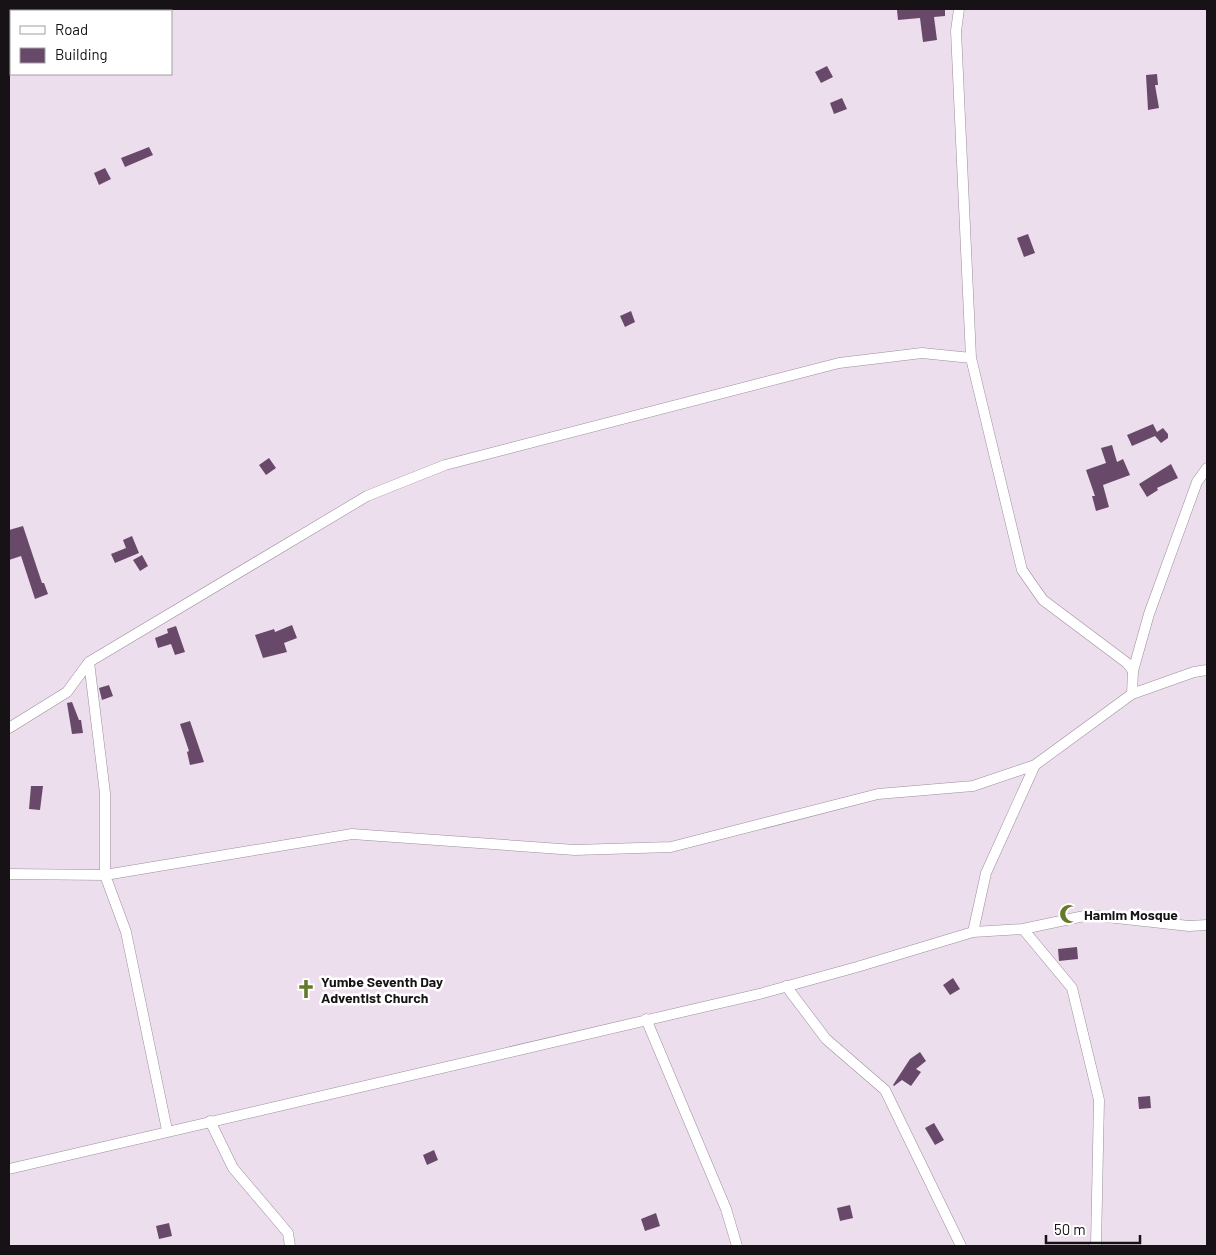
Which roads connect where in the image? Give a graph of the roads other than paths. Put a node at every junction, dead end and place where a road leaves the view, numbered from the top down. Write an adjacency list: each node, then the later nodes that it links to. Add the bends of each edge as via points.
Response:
1 (959, 9): 2 (street, via 956,31)
2 (971, 358): 4 (street, via 922,353 839,363 445,465 367,496); 6 (street, via 1022,570 1043,600 1127,663)
3 (1207, 468): 6 (street, via 1197,482)
4 (90, 662): 8 (street, via 67,692); 11 (street, via 105,793)
5 (1207, 670): 7 (street)
6 (1133, 671): 7 (street)
7 (1132, 694): 9 (street)
8 (9, 728)
9 (1034, 765): 11 (street, via 973,786 878,794 671,847 575,850 352,834); 14 (street, via 986,873)
10 (9, 874): 11 (street)
11 (105, 875): 18 (street, via 126,932)
12 (1207, 925): 13 (street, via 1189,926 1088,915)
13 (1023, 929): 14 (street); 23 (street, via 1072,988 1099,1100)
14 (973, 932): 15 (street)
15 (786, 986): 16 (street); 22 (street, via 826,1039 885,1090)
16 (646, 1019): 17 (street); 21 (street, via 726,1209)
17 (210, 1121): 18 (street); 20 (street, via 233,1168 288,1233)
18 (167, 1130): 19 (street)
19 (9, 1169)
20 (290, 1246)
21 (737, 1246)
22 (961, 1246)
23 (1094, 1246)

